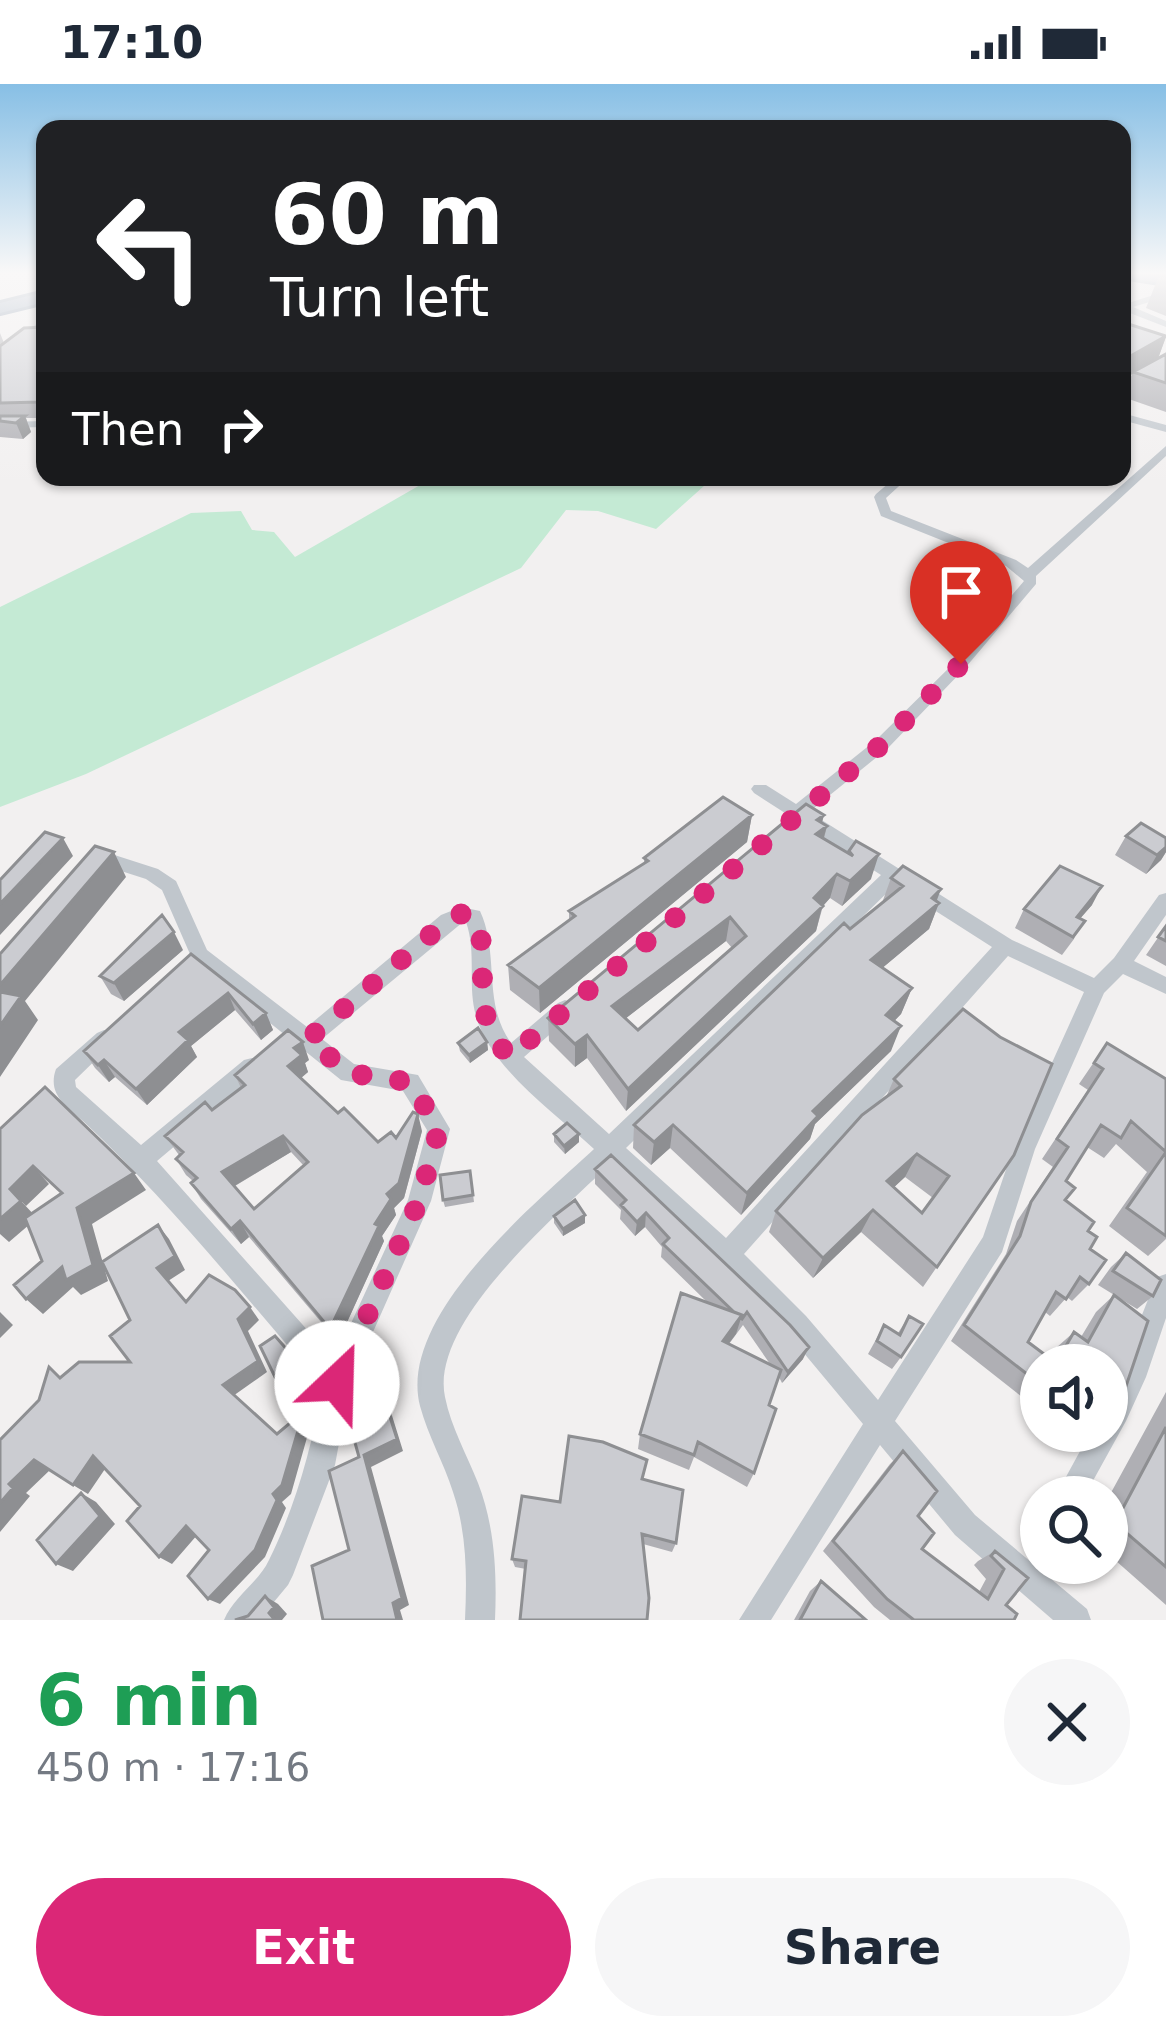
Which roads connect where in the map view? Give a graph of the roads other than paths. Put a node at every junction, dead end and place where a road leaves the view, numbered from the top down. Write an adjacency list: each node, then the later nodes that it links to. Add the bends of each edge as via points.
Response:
1 (35, 343): 2 (street)
2 (17, 344): 3 (street); 4 (street)
3 (0, 345)
4 (0, 359)
5 (1166, 364): 6 (street)
6 (1131, 385)
7 (1131, 408): 8 (street)
8 (1166, 418)
9 (1131, 419): 12 (street)
10 (36, 424): 11 (street)
11 (0, 425)
12 (1166, 429)
13 (1166, 451): 14 (street)
14 (1131, 483)
15 (893, 486): 17 (street, via 880,497 885,513)
16 (1127, 486): 17 (street)
17 (1029, 575): 19 (street, via 961,664 882,744)
18 (760, 789): 19 (street)
19 (796, 812): 20 (street); 22 (street)
20 (778, 828)
21 (99, 857): 30 (street, via 170,886 193,959)
22 (893, 875): 24 (street); 32 (street)
23 (1166, 900): 25 (street)
24 (1005, 946): 27 (street); 34 (street)
25 (1121, 964): 26 (street); 27 (street)
26 (1166, 986)
27 (1096, 988): 38 (street, via 1024,1149 993,1243)
28 (581, 996): 31 (street)
29 (116, 1027): 33 (street, via 64,1076 65,1091)
30 (302, 1034): 31 (street, via 461,914 480,929 488,1032); 33 (street); 36 (street, via 349,1073 410,1082 439,1129 419,1201)
31 (509, 1057): 32 (street)
32 (609, 1148): 34 (street); 42 (street, via 490,1264 428,1375 471,1502)
33 (141, 1160): 36 (street)
34 (728, 1256): 38 (street)
35 (1166, 1286): 37 (street)
36 (337, 1383): 41 (street, via 321,1465 278,1575)
37 (1128, 1397)
38 (881, 1424): 39 (street, via 965,1525); 43 (street)
39 (1020, 1562)
40 (1046, 1584): 44 (street)
41 (239, 1620)
42 (480, 1620)
43 (754, 1620)
44 (1076, 1620)

